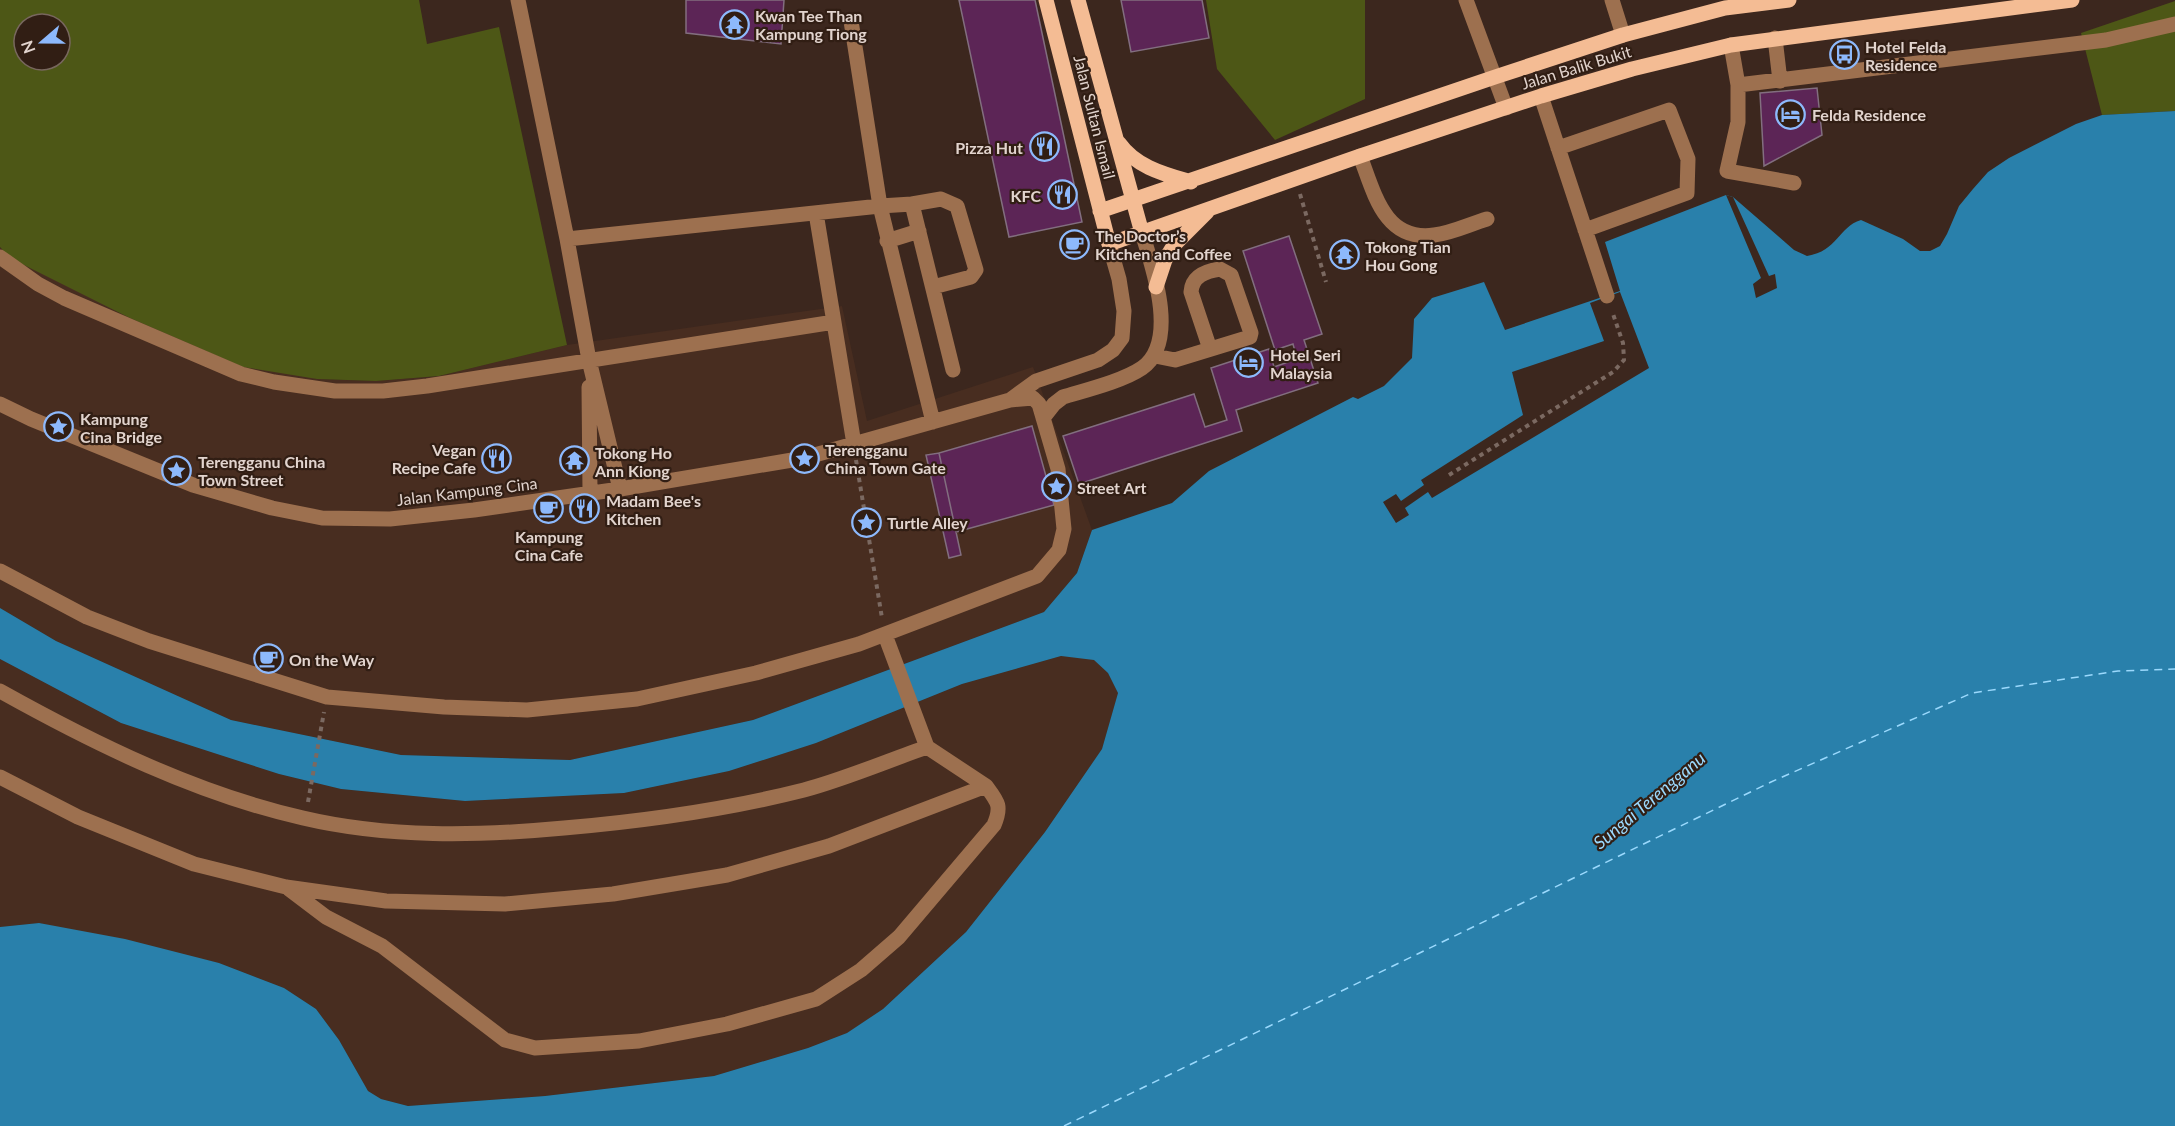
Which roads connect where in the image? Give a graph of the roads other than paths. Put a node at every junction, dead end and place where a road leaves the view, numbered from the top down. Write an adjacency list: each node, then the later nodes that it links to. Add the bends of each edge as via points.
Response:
1 (518, 0): 33 (street)
2 (1046, 0): 27 (main road, Jalan Sultan Ismail)
3 (1078, 0): 18 (main road, Jalan Sultan Ismail)
4 (1466, 0): 13 (street)
5 (1612, 0): 10 (street)
6 (1789, 0): 10 (main road, Jalan Balik Bukit, via 1725,8)
7 (2072, 0): 11 (main road, Jalan Balik Bukit)
8 (851, 21): 25 (street)
9 (2175, 24): 14 (street, via 2106,40)
10 (1623, 35): 13 (main road, Jalan Balik Bukit)
11 (1775, 38): 12 (main road, Jalan Balik Bukit); 14 (street)
12 (1731, 45): 15 (street); 16 (main road, Jalan Balik Bukit)
13 (1494, 77): 17 (street); 21 (main road, Jalan Balik Bukit)
14 (1780, 81): 15 (street)
15 (1738, 85): 22 (street, via 1738,122 1727,171)
16 (1540, 96): 17 (main road, Jalan Balik Bukit); 19 (street)
17 (1506, 108): 20 (main road, Jalan Balik Bukit)
18 (1117, 140): 21 (main road, via 1127,154 1157,172); 23 (main road, Jalan Sultan Ismail)
19 (1558, 148): 30 (street); 30 (street, via 1669,110 1688,159 1687,193)
20 (1360, 156): 26 (main road, Jalan Balik Bukit); 29 (street, via 1389,221 1406,231 1420,236 1436,235)
21 (1191, 182): 23 (main road, Jalan Balik Bukit)
22 (1794, 183)
23 (1134, 201): 27 (main road, Jalan Balik Bukit); 32 (main road, Jalan Sultan Ismail)
24 (912, 204): 25 (street); 31 (street); 37 (street, via 941,199 957,206 976,270 971,277)
25 (880, 206): 28 (street); 34 (street)
26 (1212, 208): 32 (main road, Jalan Balik Bukit); 38 (main road, via 1174,245)
27 (1100, 211): 35 (main road, Jalan Sultan Ismail)
28 (816, 213): 33 (street); 40 (street)
29 (1487, 219)
30 (1585, 230): 39 (street)
31 (919, 231): 34 (street); 37 (street)
32 (1142, 233): 35 (main road, Jalan Balik Bukit); 38 (street)
33 (567, 239): 43 (street)
34 (887, 241): 48 (street)
35 (1109, 244): 45 (street, Jalan Kampung Cina, via 1124,311 1122,338 1098,360 1036,381)
36 (0, 257): 43 (street, via 64,298 241,374 274,382 335,391 383,390)
37 (933, 287): 44 (street)
38 (1156, 287): 42 (street, via 1161,338)
39 (1607, 296)
40 (834, 322): 43 (street); 49 (street)
41 (1210, 349): 41 (street, via 1191,292 1200,276 1220,269 1231,275 1251,333 1250,337); 42 (street, via 1175,360)
42 (1155, 356): 47 (street, via 1129,375 1063,397)
43 (588, 360): 50 (street); 51 (street)
44 (953, 370)
45 (1010, 400): 47 (street, via 1033,398); 48 (street, Jalan Kampung Cina)
46 (0, 404): 51 (street, Jalan Kampung Cina, via 193,485 322,518 390,519)
47 (1043, 418): 53 (street, via 1058,469 1064,529 1059,550 1037,576)
48 (933, 422): 49 (street, Jalan Kampung Cina)
49 (854, 444): 50 (street, Jalan Kampung Cina, via 804,458)
50 (620, 489): 51 (street, Jalan Kampung Cina)
51 (590, 492)
52 (0, 571): 53 (street, via 87,617 149,641 327,697 444,707 527,710 637,699 756,673)
53 (885, 635): 55 (street)
54 (0, 691): 55 (street, via 102,744 207,790 304,819 389,831 500,834 608,825 714,810 806,789)
55 (927, 747): 57 (street)
56 (0, 777): 58 (street, via 78,817 194,864)
57 (986, 786): 58 (street, via 829,846 727,874 614,894 505,904 386,901); 58 (street, via 999,803 994,825 898,937 861,970 816,999 727,1024 639,1041 535,1048 505,1040 382,946 326,917)
58 (286, 888)

